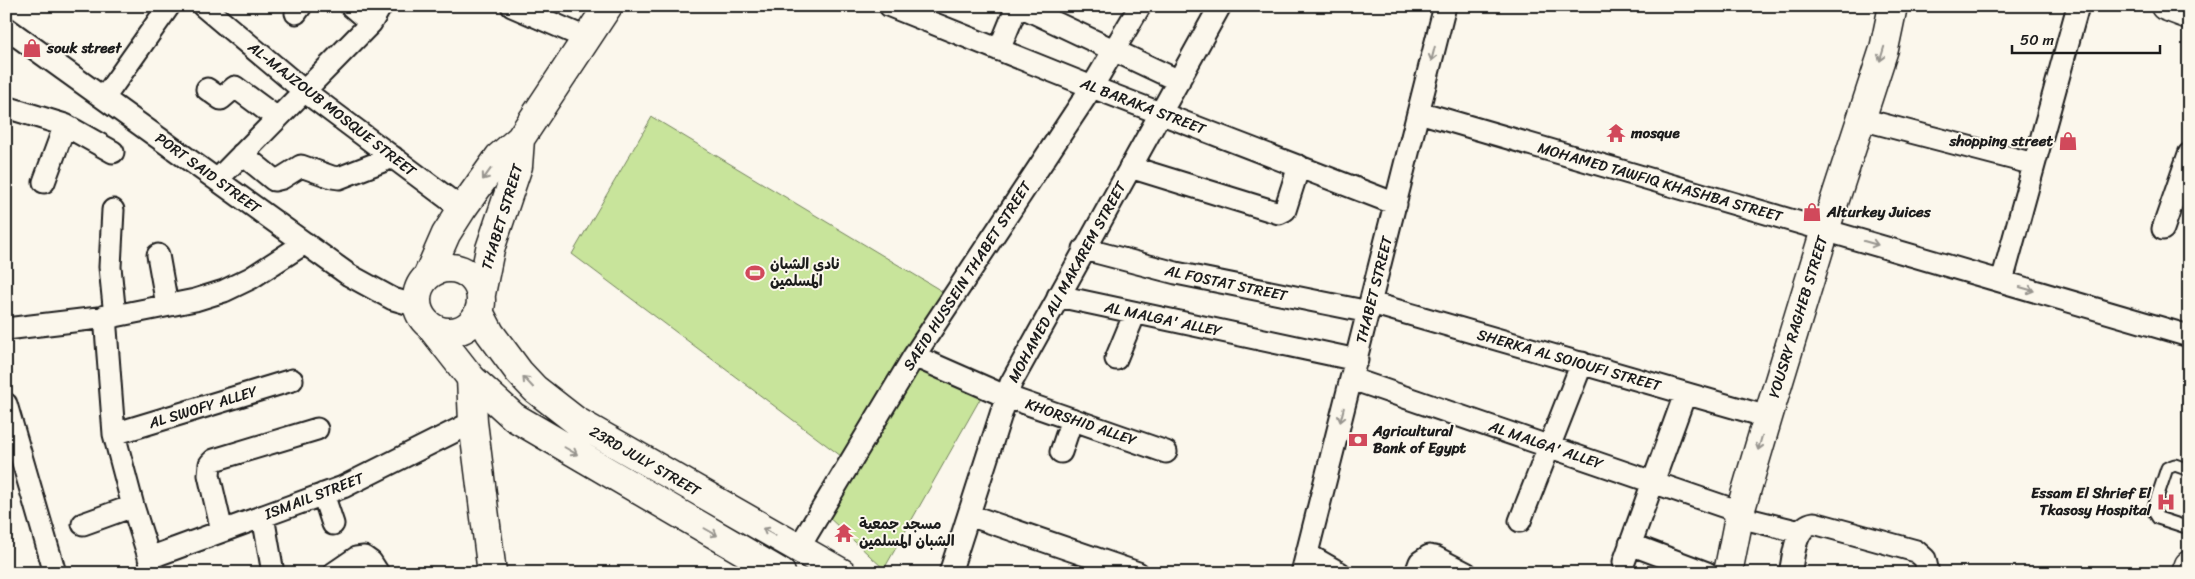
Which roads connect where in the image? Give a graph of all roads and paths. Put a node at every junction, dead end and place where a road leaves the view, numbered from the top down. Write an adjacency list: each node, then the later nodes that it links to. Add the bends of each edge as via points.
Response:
1 (169, 6): 24 (street)
2 (351, 6): 14 (street)
3 (512, 6): 17 (street)
4 (608, 6): 17 (main road, THABET STREET)
5 (890, 6): 18 (street, AL BARAKA STREET)
6 (1019, 6): 18 (street); 19 (street)
7 (1140, 6): 19 (street, SAEID HUSSEIN THABET STREET)
8 (1220, 6): 20 (street, MOHAMED ALI MAKAREM STREET)
9 (1445, 6): 26 (street, THABET STREET, one-way to 26)
10 (1893, 6): 29 (main road, YOUSRY RAGHEB STREET, one-way to 29, via 1884,49)
11 (2078, 6): 36 (street)
12 (2165, 6): 15 (main road)
13 (205, 7): 23 (street, AL-MAJZOUB MOSQUE STREET)
14 (376, 15): 23 (street)
15 (2189, 15)
16 (6, 28): 24 (street, PORT SAID STREET)
17 (586, 38): 31 (main road, THABET STREET)
18 (999, 50): 21 (street, AL BARAKA STREET)
19 (1115, 50): 20 (street); 21 (street, SAEID HUSSEIN THABET STREET)
20 (1179, 81): 27 (street, MOHAMED ALI MAKAREM STREET)
21 (1092, 87): 27 (street, AL BARAKA STREET); 61 (street, SAEID HUSSEIN THABET STREET)
22 (207, 89): 28 (street, via 221,99 235,87)
23 (303, 90): 28 (street); 35 (street, AL-MAJZOUB MOSQUE STREET)
24 (104, 98): 39 (street, PORT SAID STREET)
25 (6, 107): 30 (street)
26 (1419, 112): 41 (street, THABET STREET); 45 (street, MOHAMED TAWFIQ KHASHBA STREET)
27 (1162, 113): 37 (street, MOHAMED ALI MAKAREM STREET); 38 (street, AL BARAKA STREET)
28 (277, 118): 33 (street)
29 (1862, 119): 36 (street); 45 (main road, YOUSRY RAGHEB STREET)
30 (65, 126): 32 (street); 40 (street)
31 (520, 139): 42 (main road, THABET STREET, one-way to 42, via 499,157); 52 (main road, THABET STREET, via 518,166 490,249)
32 (114, 152)
33 (242, 154): 35 (street, via 274,180 302,166 340,178); 39 (street)
34 (2189, 154): 44 (street)
35 (392, 157): 42 (street, AL-MAJZOUB MOSQUE STREET)
36 (2034, 164): 50 (street)
37 (1130, 166): 38 (street, via 1279,213 1285,210); 47 (street, MOHAMED ALI MAKAREM STREET)
38 (1299, 166): 41 (street, AL BARAKA STREET)
39 (218, 179): 46 (street, PORT SAID STREET)
40 (44, 182)
41 (1396, 204): 54 (street, THABET STREET)
42 (462, 209): 49 (main road, THABET STREET, via 446,234)
43 (113, 210): 56 (street)
44 (2163, 229)
45 (1825, 230): 50 (street, MOHAMED TAWFIQ KHASHBA STREET, one-way to 50); 71 (main road, YOUSRY RAGHEB STREET)
46 (305, 243): 53 (street, via 251,278 224,291); 57 (street, PORT SAID STREET, via 369,287)
47 (1084, 249): 51 (street, MOHAMED ALI MAKAREM STREET); 54 (street, AL FOSTAT STREET, via 1186,275)
48 (158, 255): 53 (street)
49 (428, 275): 52 (main road, via 445,267 464,271 472,277); 57 (main road, via 418,289)
50 (2002, 281): 59 (street, MOHAMED TAWFIQ KHASHBA STREET, one-way to 59)
51 (1058, 296): 55 (street, AL MALGA' ALLEY); 68 (street, MOHAMED ALI MAKAREM STREET)
52 (480, 303): 57 (main road, via 474,320 458,331 440,331); 60 (main road, 23RD JULY STREET)
53 (168, 305): 56 (street)
54 (1370, 307): 63 (street, SHERKA AL SOIOUFI STREET); 64 (street, THABET STREET)
55 (1135, 313): 62 (street); 64 (street, AL MALGA' ALLEY)
56 (110, 316): 58 (street); 76 (street)
57 (424, 317): 65 (main road, 23RD JULY STREET)
58 (6, 329)
59 (2189, 336)
60 (504, 353): 65 (main road); 70 (main road, 23RD JULY STREET, one-way to 60)
61 (914, 356): 68 (street, KHORSHID ALLEY); 93 (street, SAEID HUSSEIN THABET STREET)
62 (1116, 358)
63 (1582, 363): 67 (street, SHERKA AL SOIOUFI STREET); 77 (street)
64 (1354, 369): 77 (street, AL MALGA' ALLEY); 94 (street, THABET STREET, one-way to 94)
65 (471, 378): 73 (main road); 75 (main road, 23RD JULY STREET, via 514,418)
66 (292, 380): 76 (street, AL SWOFY ALLEY)
67 (1685, 394): 71 (street, SHERKA AL SOIOUFI STREET); 81 (street)
68 (1006, 396): 72 (street, KHORSHID ALLEY); 85 (street, MOHAMED ALI MAKAREM STREET)
69 (6, 404): 98 (street)
70 (553, 405): 75 (main road); 93 (main road, 23RD JULY STREET, one-way to 70)
71 (1768, 417): 84 (main road, YOUSRY RAGHEB STREET, one-way to 84)
72 (1072, 419): 78 (street); 79 (street, KHORSHID ALLEY)
73 (473, 422): 82 (street, ISMAIL STREET, via 376,472); 102 (main road)
74 (316, 429): 91 (street, via 214,460 209,475)
75 (534, 429): 103 (main road, 23RD JULY STREET, one-way to 103)
76 (114, 434): 83 (street)
77 (1550, 446): 81 (street, AL MALGA' ALLEY); 87 (street)
78 (1061, 452)
79 (1166, 452)
80 (2189, 470): 90 (lane, via 2175,465 2167,468 2153,510 2158,518)
81 (1653, 482): 84 (street, AL MALGA' ALLEY); 110 (street, via 1627,553)
82 (323, 494): 86 (street, ISMAIL STREET); 89 (street)
83 (133, 506): 88 (street); 95 (street)
84 (1740, 514): 92 (street, AL MALGA' ALLEY); 111 (main road, YOUSRY RAGHEB STREET)
85 (969, 515): 105 (street, MOHAMED ALI MAKAREM STREET); 106 (street)
86 (263, 516): 91 (street, ISMAIL STREET); 99 (street)
87 (1520, 521)
88 (83, 524)
89 (333, 524)
90 (2189, 528)
91 (222, 531): 95 (street, ISMAIL STREET)
92 (1800, 532): 97 (street, via 1814,523 1916,551 1925,560); 112 (street)
93 (798, 549): 104 (main road, 23RD JULY STREET)
94 (1304, 563): 107 (street)
95 (152, 565)
96 (2189, 565): 113 (main road)
97 (1928, 572)
98 (55, 573)
99 (273, 573)
100 (334, 573): 101 (street, via 360,557 368,559)
101 (378, 573)
102 (492, 573)
103 (781, 573)
104 (842, 573)
105 (950, 573)
106 (1138, 573)
107 (1340, 573)
108 (1416, 573): 109 (street, via 1424,558 1435,557)
109 (1466, 573)
110 (1707, 573)
111 (1728, 573)
112 (1790, 573)
113 (2186, 573)

